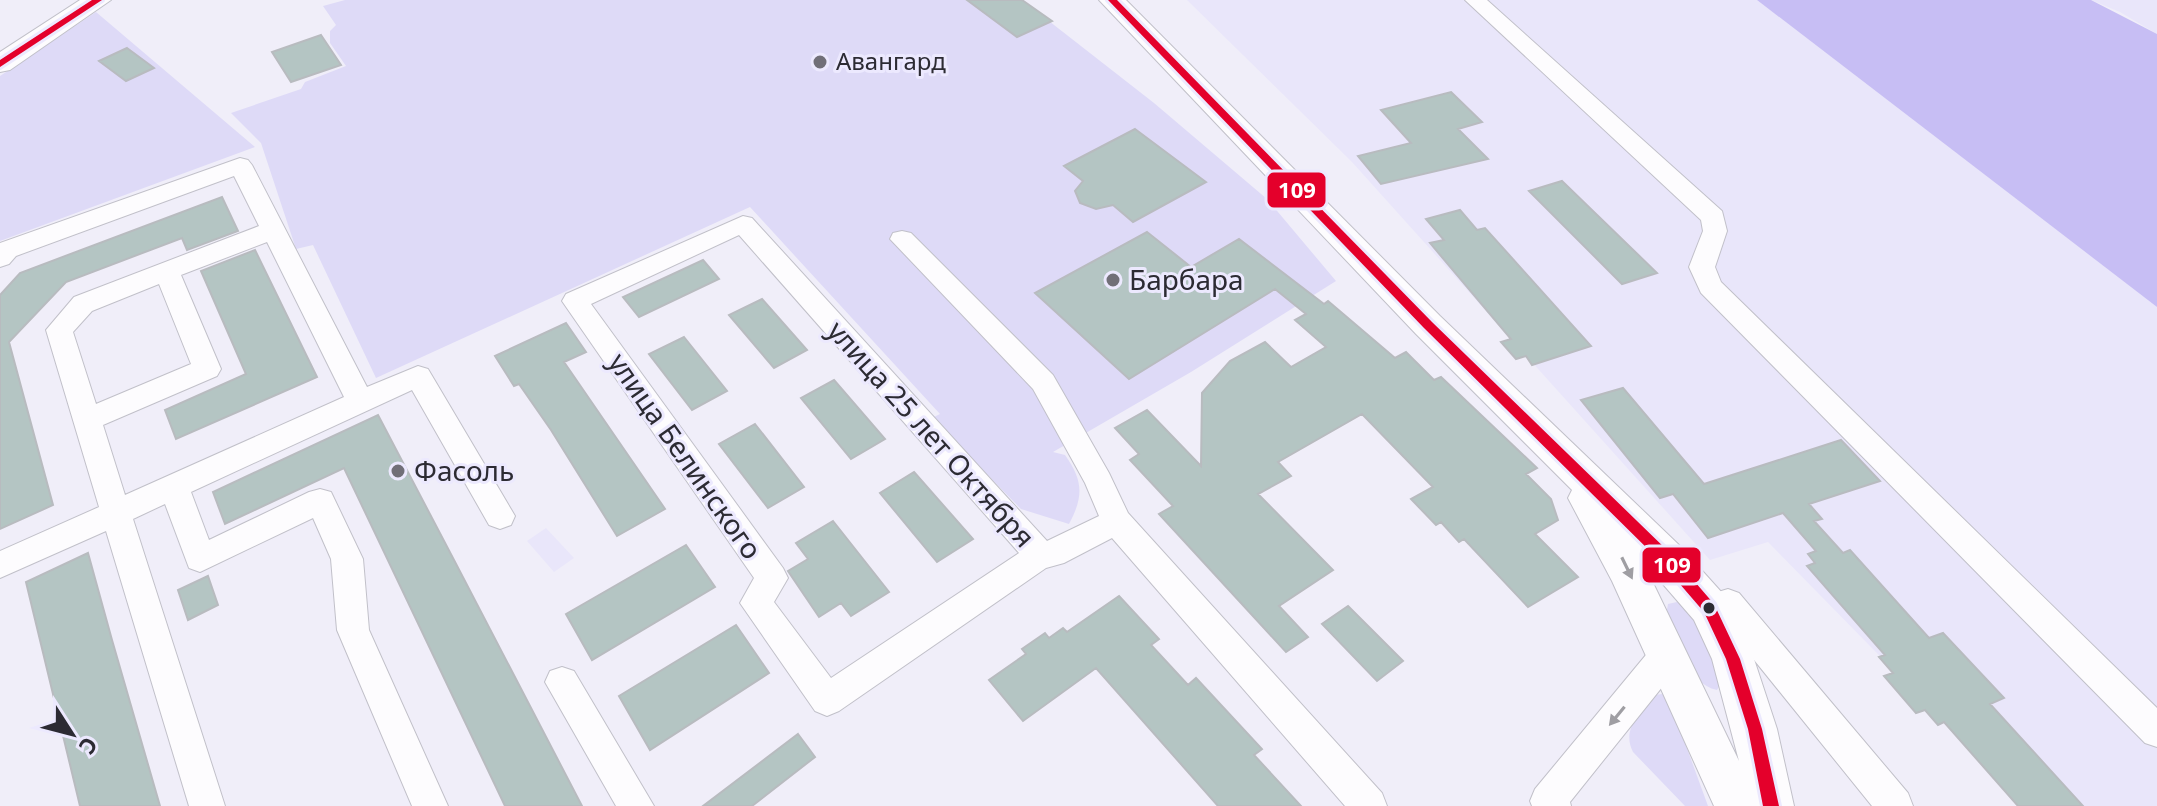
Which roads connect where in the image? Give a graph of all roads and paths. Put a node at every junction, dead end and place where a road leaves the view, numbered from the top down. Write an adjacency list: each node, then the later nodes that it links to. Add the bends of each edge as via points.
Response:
1 (98, 0): 4 (main road)
2 (1112, 0): 12 (main road)
3 (1475, 0): 23 (street, via 1713,217 1715,231 1702,267 1710,287)
4 (0, 64)
5 (273, 230): 8 (street, via 240,165 7,250); 9 (street); 10 (street)
6 (902, 239): 16 (street, via 1043,382)
7 (767, 253): 17 (street, улица 25 лет Октября); 17 (street, улица Белинского, via 743,224 575,301 772,578 756,603 827,700)
8 (0, 258)
9 (167, 271): 11 (street, via 83,304 59,330); 11 (street, via 207,369)
10 (360, 401): 13 (street); 15 (street, via 418,376)
11 (87, 420): 14 (street)
12 (1559, 453): 19 (main road); 20 (main road, one-way to 20)
13 (174, 486): 14 (street); 25 (street, via 200,559 320,501 347,559 353,630)
14 (116, 512): 18 (street); 24 (street)
15 (500, 516)
16 (1116, 521): 17 (street, улица 25 лет Октября, via 1053,554); 27 (street)
17 (1040, 555)
18 (0, 565)
19 (1709, 608): 20 (main road, via 1682,594 1660,595); 30 (main road, via 1733,659 1755,729); 31 (street, via 1728,603)
20 (1648, 611): 21 (main road)
21 (1667, 655): 28 (street, one-way to 28, via 1548,801); 29 (main road)
22 (562, 682): 26 (street)
23 (2157, 731)
24 (207, 806)
25 (430, 806)
26 (636, 806)
27 (1369, 806)
28 (1553, 806)
29 (1738, 806)
30 (1771, 806)
31 (1895, 806)

